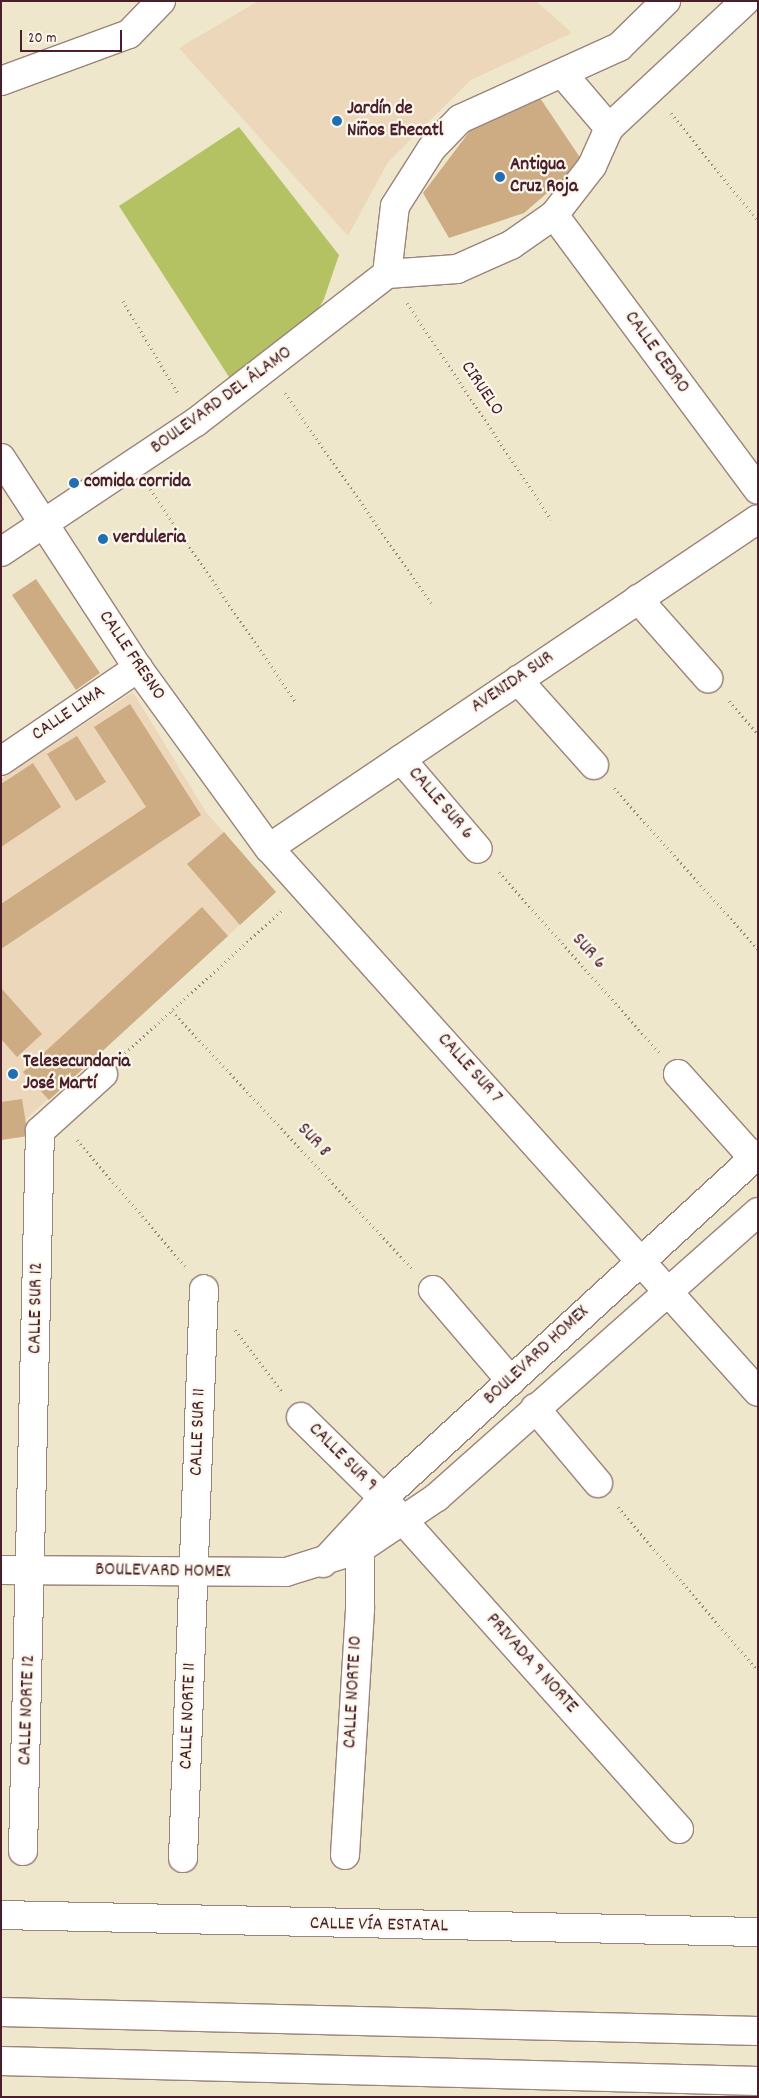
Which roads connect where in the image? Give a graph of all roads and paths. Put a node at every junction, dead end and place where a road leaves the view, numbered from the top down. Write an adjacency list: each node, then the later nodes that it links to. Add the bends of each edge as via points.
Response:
1 (161, 1): 5 (main road, via 129,34)
2 (666, 1): 4 (main road, via 619,47)
3 (741, 2): 6 (main road)
4 (563, 74): 7 (main road); 10 (main road, via 460,119 432,148 395,206)
5 (1, 81)
6 (651, 89): 7 (main road); 9 (path)
7 (609, 128): 8 (main road, via 592,166)
8 (554, 215): 10 (main road, via 511,246 457,269); 16 (main road, CALLE CEDRO)
9 (758, 221)
10 (387, 274): 12 (main road, BOULEVARD DEL ÁLAMO); 17 (path, CIRUELO)
11 (123, 301): 13 (path)
12 (269, 370): 13 (main road, BOULEVARD DEL ÁLAMO); 22 (path)
13 (196, 422): 15 (main road, BOULEVARD DEL ÁLAMO)
14 (1, 458): 19 (main road, CALLE FRESNO)
15 (133, 464): 19 (main road, BOULEVARD DEL ÁLAMO); 26 (path)
16 (758, 490)
17 (551, 519)
18 (758, 519): 21 (main road, AVENIDA SUR)
19 (44, 523): 20 (main road, BOULEVARD DEL ÁLAMO); 23 (main road, CALLE FRESNO)
20 (1, 552)
21 (638, 599): 24 (main road); 25 (main road, AVENIDA SUR)
22 (433, 606)
23 (138, 668): 29 (main road, CALLE LIMA); 31 (main road, CALLE FRESNO)
24 (708, 678): 27 (path)
25 (518, 680): 28 (main road, AVENIDA SUR); 30 (main road)
26 (296, 702)
27 (758, 734)
28 (401, 759): 31 (main road, AVENIDA SUR); 32 (main road, CALLE SUR 6)
29 (1, 761)
30 (594, 765): 34 (path)
31 (269, 848): 33 (main road, CALLE SUR 7)
32 (478, 849): 37 (path, SUR 6)
33 (305, 889): 35 (path); 40 (main road, CALLE SUR 7)
34 (758, 949)
35 (172, 1010): 36 (path); 42 (path, SUR 8)
36 (103, 1074): 53 (main road, CALLE SUR 12, via 40,1131)
37 (678, 1074): 38 (main road)
38 (755, 1156): 40 (main road, BOULEVARD HOMEX)
39 (758, 1212): 43 (main road, BOULEVARD HOMEX)
40 (641, 1259): 43 (main road, CALLE SUR 7); 44 (main road, BOULEVARD HOMEX)
41 (204, 1289): 54 (main road, CALLE SUR 11)
42 (433, 1290): 44 (main road)
43 (668, 1291): 45 (main road, CALLE SUR 7); 46 (main road, BOULEVARD HOMEX)
44 (511, 1381): 49 (main road, BOULEVARD HOMEX)
45 (758, 1392)
46 (535, 1408): 48 (main road); 50 (main road, BOULEVARD HOMEX)
47 (302, 1417): 49 (main road, CALLE SUR 9)
48 (598, 1484): 55 (path)
49 (383, 1498): 50 (main road, PRIVADA 9 NORTE); 51 (main road, BOULEVARD HOMEX)
50 (404, 1523): 51 (main road, BOULEVARD HOMEX); 56 (main road, PRIVADA 9 NORTE)
51 (354, 1541): 54 (main road, BOULEVARD HOMEX, via 323,1563 286,1572); 58 (main road, CALLE NORTE 10)
52 (1, 1570): 53 (main road, BOULEVARD HOMEX)
53 (33, 1570): 54 (main road, BOULEVARD HOMEX); 57 (main road, CALLE NORTE 12)
54 (194, 1574): 59 (main road, CALLE NORTE 11)
55 (758, 1671)
56 (679, 1830)
57 (23, 1851)
58 (345, 1855)
59 (183, 1858)
60 (1, 1915): 61 (main road, CALLE VÍA ESTATAL)
61 (758, 1932)
62 (1, 2012): 63 (main road)
63 (758, 2031)
64 (1, 2061): 65 (main road)
65 (758, 2081)

